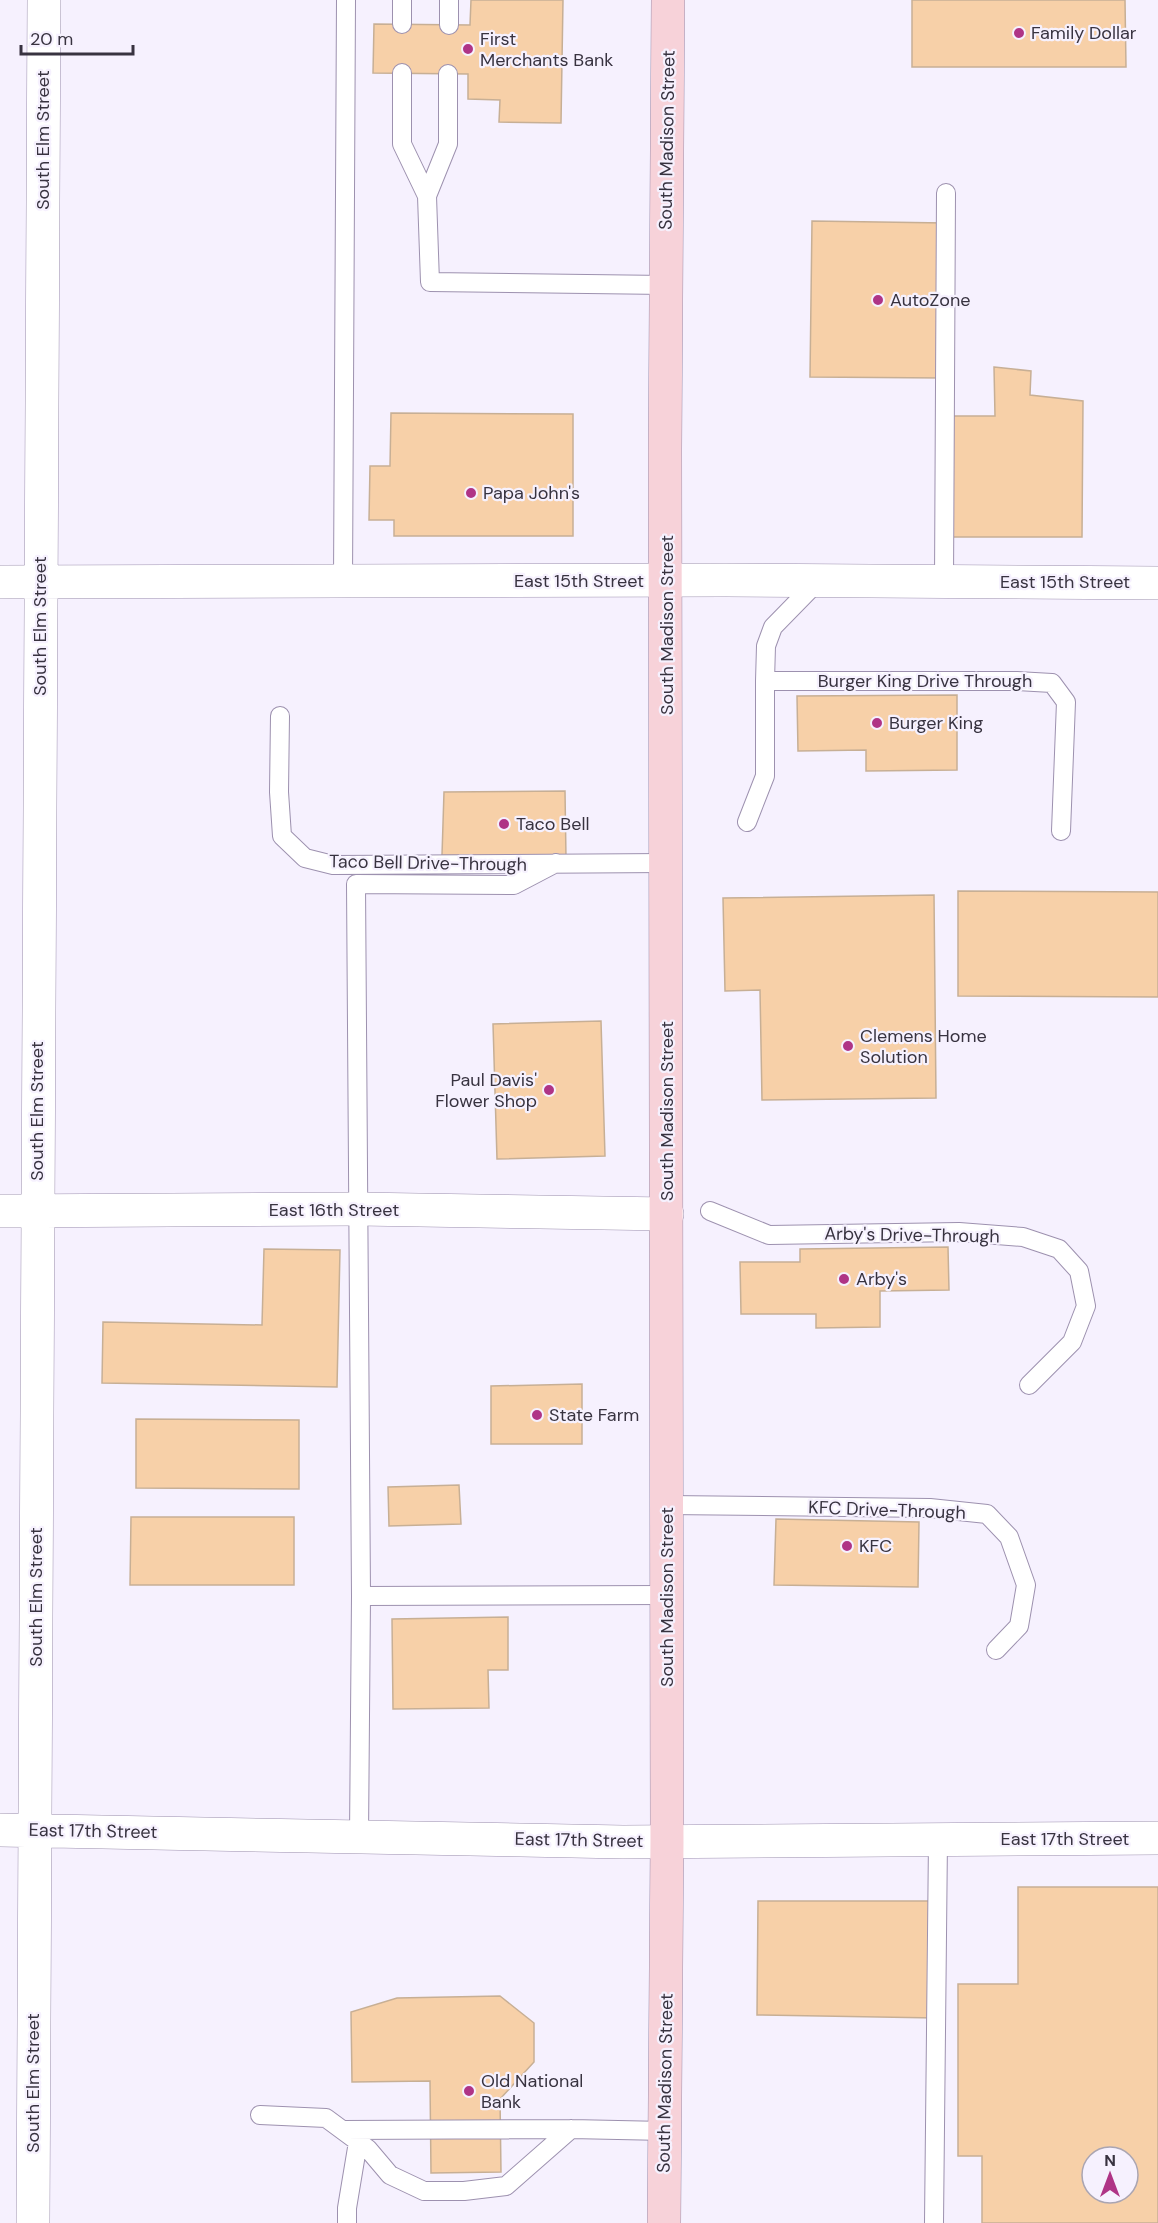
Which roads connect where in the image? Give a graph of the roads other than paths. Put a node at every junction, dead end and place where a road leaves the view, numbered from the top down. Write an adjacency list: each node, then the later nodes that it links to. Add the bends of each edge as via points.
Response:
1 (44, 0): 16 (street, South Elm Street)
2 (346, 0): 17 (lane)
3 (402, 0): 6 (lane)
4 (449, 0): 7 (lane)
5 (668, 0): 12 (main road, South Madison Street)
6 (402, 24)
7 (449, 25)
8 (402, 73): 11 (lane, via 402,144)
9 (448, 74): 11 (lane, via 448,144)
10 (946, 193): 18 (lane)
11 (427, 196): 12 (lane, via 430,282)
12 (666, 285): 13 (main road, South Madison Street)
13 (666, 580): 14 (street, East 15th Street); 17 (street, East 15th Street); 25 (main road, South Madison Street)
14 (818, 581): 18 (street, East 15th Street); 20 (lane, via 773,627 766,646)
15 (0, 582): 16 (street, East 15th Street)
16 (40, 582): 17 (street, East 15th Street); 29 (street, South Elm Street)
17 (343, 582)
18 (944, 582): 19 (street, East 15th Street)
19 (1158, 583)
20 (765, 681): 22 (lane, via 765,776); 23 (lane, Burger King Drive Through, via 1052,683 1066,702)
21 (280, 716): 24 (lane, Taco Bell Drive-Through, via 282,836 305,858 333,865)
22 (747, 822)
23 (1062, 831)
24 (556, 863): 25 (lane, Taco Bell Drive-Through); 26 (lane, via 514,885 356,884)
25 (667, 863): 30 (main road, South Madison Street)
26 (360, 1209): 29 (street, East 16th Street); 30 (street, East 16th Street); 34 (lane)
27 (0, 1211): 29 (street, East 16th Street)
28 (711, 1211): 31 (lane, Arby's Drive-Through, via 769,1235 959,1233 1023,1238 1059,1249 1079,1271 1086,1306 1072,1342)
29 (37, 1212): 37 (street, South Elm Street)
30 (668, 1214): 32 (main road, South Madison Street)
31 (1029, 1385)
32 (667, 1505): 33 (main road, South Madison Street); 35 (lane, KFC Drive-Through, via 930,1508 987,1514 1009,1537 1026,1585 1019,1626)
33 (667, 1595): 34 (lane); 41 (main road, South Madison Street)
34 (361, 1596): 38 (lane)
35 (996, 1650)
36 (0, 1830): 37 (street, East 17th Street)
37 (34, 1830): 38 (street, East 17th Street); 47 (street, South Elm Street)
38 (359, 1837): 41 (street, East 17th Street)
39 (1158, 1838): 40 (street, East 17th Street)
40 (938, 1839): 41 (street, East 17th Street); 50 (lane)
41 (668, 1841): 45 (main road, South Madison Street)
42 (260, 2115): 44 (lane, via 327,2118)
43 (571, 2129): 44 (lane); 45 (lane); 46 (lane, via 506,2186 464,2191 424,2191 390,2175)
44 (343, 2130): 46 (lane)
45 (665, 2131): 49 (main road, South Madison Street)
46 (358, 2142): 48 (lane)
47 (33, 2223)
48 (347, 2223)
49 (664, 2223)
50 (934, 2223)

